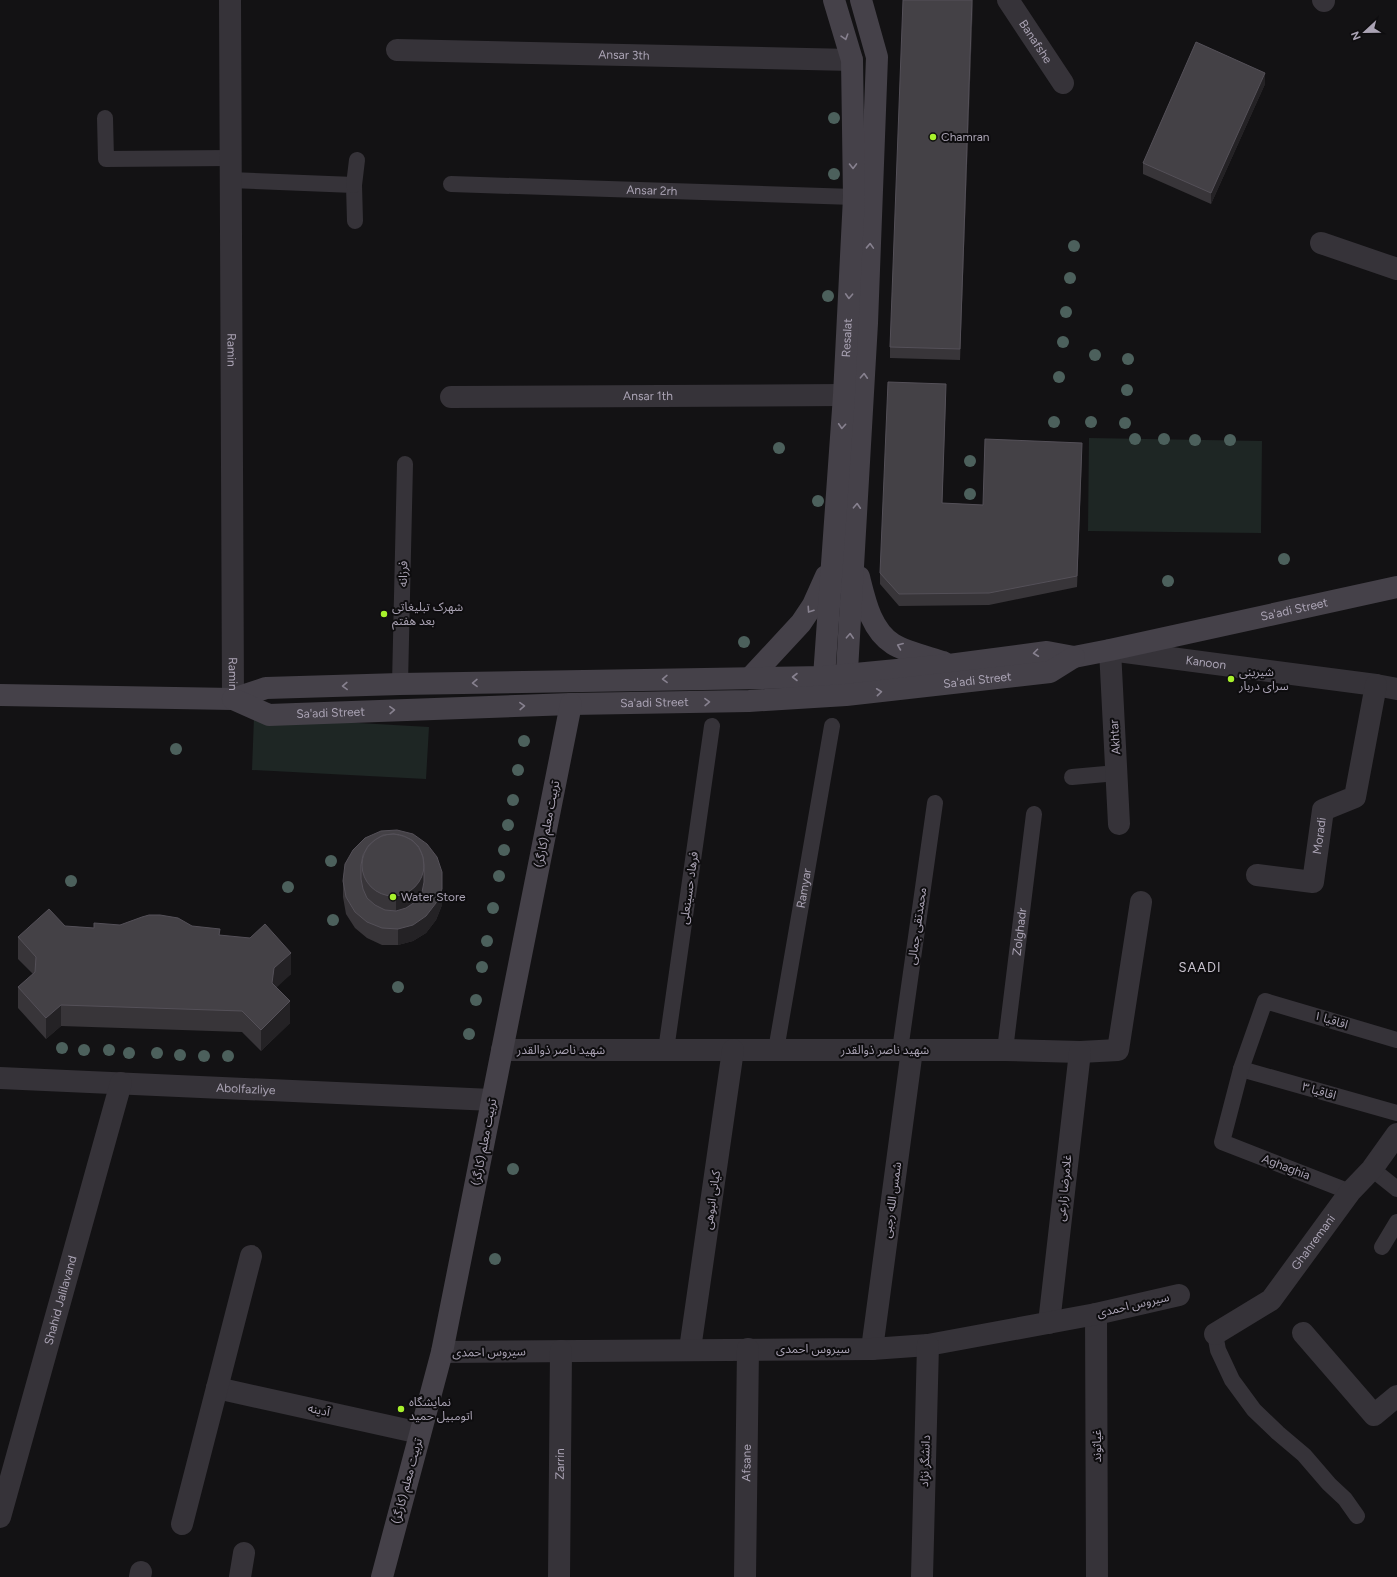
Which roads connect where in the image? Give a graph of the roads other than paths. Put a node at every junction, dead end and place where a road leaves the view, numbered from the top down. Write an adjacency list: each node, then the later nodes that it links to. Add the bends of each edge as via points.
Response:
1 (230, 0): 9 (street, Ramin)
2 (834, 0): 6 (main road, Resalat, one-way to 6)
3 (861, 0): 21 (main road, Resalat, one-way to 3, via 867,323 877,58)
4 (1008, 0): 7 (street, Banafshe)
5 (396, 50): 6 (street, Ansar 3th)
6 (852, 60): 14 (main road, Resalat, one-way to 14)
7 (1063, 83)
8 (105, 118): 9 (lane, via 106,159)
9 (230, 158): 11 (street, Ramin)
10 (357, 160): 13 (lane)
11 (230, 180): 13 (lane); 34 (street, Ramin)
12 (451, 184): 14 (lane, Ansar 2rh)
13 (354, 185): 15 (lane)
14 (854, 197): 18 (main road, Resalat, one-way to 18)
15 (354, 222)
16 (1321, 243): 17 (street)
17 (1397, 269)
18 (844, 395): 19 (street, Ansar 1th); 22 (main road, Resalat, one-way to 22)
19 (451, 397)
20 (405, 464): 28 (lane, فرزانه)
21 (854, 559): 26 (main road, one-way to 21, via 894,644 878,630 870,614); 29 (main road, Resalat, one-way to 21)
22 (833, 562): 27 (main road, one-way to 27, via 813,605 801,623); 31 (main road, Resalat)
23 (1397, 587): 24 (main road, Sa'adi Street)
24 (1110, 650): 25 (main road, Sa'adi Street); 30 (street, Kanoon); 38 (street, Akhtar)
25 (1074, 657): 26 (main road, Sa'adi Street, one-way to 26, via 1047,652); 29 (main road, Sa'adi Street, one-way to 25, via 1050,672)
26 (949, 665): 29 (main road, Sa'adi Street)
27 (750, 678): 28 (main road, Sa'adi Street, one-way to 28); 31 (main road, Sa'adi Street, one-way to 27)
28 (400, 684): 34 (main road, Sa'adi Street, one-way to 34, via 266,688)
29 (847, 685): 31 (main road, Sa'adi Street)
30 (1376, 685): 32 (street, Kanoon); 43 (street, Moradi, via 1355,797 1323,810 1313,882)
31 (823, 687): 35 (main road, Sa'adi Street, one-way to 31, via 749,701)
32 (1397, 689)
33 (0, 695): 34 (main road, Sa'adi Street)
34 (233, 699): 35 (main road, Sa'adi Street, one-way to 35, via 269,715)
35 (571, 704): 46 (main road, تربیت معلم (کارگر))
36 (712, 726): 47 (lane, فرهاد حسینعلی)
37 (832, 726): 49 (lane, Ramyar)
38 (1117, 773): 39 (lane); 42 (street, Akhtar)
39 (1072, 777)
40 (935, 803): 50 (lane, محمدتقی جمالی)
41 (1034, 814): 51 (lane, Zolghadr)
42 (1120, 824)
43 (1257, 875)
44 (1141, 902): 52 (street, شهید ناصر ذوالقدر, via 1118,1050)
45 (1397, 1040): 53 (lane, اقاقیا ۱, via 1265,1001)
46 (502, 1050): 47 (street, شهید ناصر ذوالقدر); 56 (main road, تربیت معلم (کارگر))
47 (666, 1050): 48 (street, شهید ناصر ذوالقدر)
48 (734, 1050): 49 (street, شهید ناصر ذوالقدر); 73 (street, کیانی انبوهی)
49 (776, 1050): 50 (street, شهید ناصر ذوالقدر)
50 (906, 1050): 51 (street, شهید ناصر ذوالقدر); 72 (street, شمس الله رجبی)
51 (1005, 1050): 52 (street, شهید ناصر ذوالقدر)
52 (1080, 1052): 67 (street, غلامرضا زارعی)
53 (1241, 1069): 57 (lane, اقاقیا ۳); 61 (lane, Aghaghia, via 1222,1142)
54 (0, 1078): 55 (street, Abolfazliye)
55 (120, 1083): 56 (street, Abolfazliye); 80 (street, Shahid Jalilavand)
56 (492, 1100): 75 (main road, تربیت معلم (کارگر))
57 (1397, 1113)
58 (1397, 1134): 59 (street, Ghahremani)
59 (1372, 1169): 60 (lane); 61 (street, Ghahremani)
60 (1397, 1188)
61 (1350, 1192): 69 (street, Ghahremani, via 1271,1300)
62 (1397, 1222): 63 (lane)
63 (1382, 1247)
64 (251, 1256): 76 (street)
65 (1179, 1295): 66 (street, سیروس احمدی)
66 (1096, 1314): 67 (street, سیروس احمدی); 88 (street, غیاثوند)
67 (1049, 1323): 70 (street, سیروس احمدی)
68 (1303, 1333): 77 (street, via 1374,1415)
69 (1215, 1334): 79 (lane, via 1218,1350 1232,1380 1254,1410 1304,1455 1345,1499)
70 (928, 1345): 72 (street, سیروس احمدی); 87 (street, دانشگر نژاد)
71 (748, 1349): 72 (street, سیروس احمدی); 73 (street, سیروس احمدی); 86 (street, Afsane)
72 (872, 1349)
73 (690, 1350): 74 (street, سیروس احمدی)
74 (561, 1351): 75 (street, سیروس احمدی); 85 (street, Zarrin)
75 (442, 1352): 78 (main road, تربیت معلم (کارگر))
76 (217, 1388): 78 (street, آدینه); 81 (street)
77 (1397, 1396)
78 (420, 1433): 84 (main road, تربیت معلم (کارگر))
79 (1357, 1516)
80 (0, 1517)
81 (182, 1524)
82 (244, 1554): 83 (street)
83 (240, 1577)
84 (382, 1577)
85 (559, 1577)
86 (745, 1577)
87 (922, 1577)
88 (1097, 1577)

